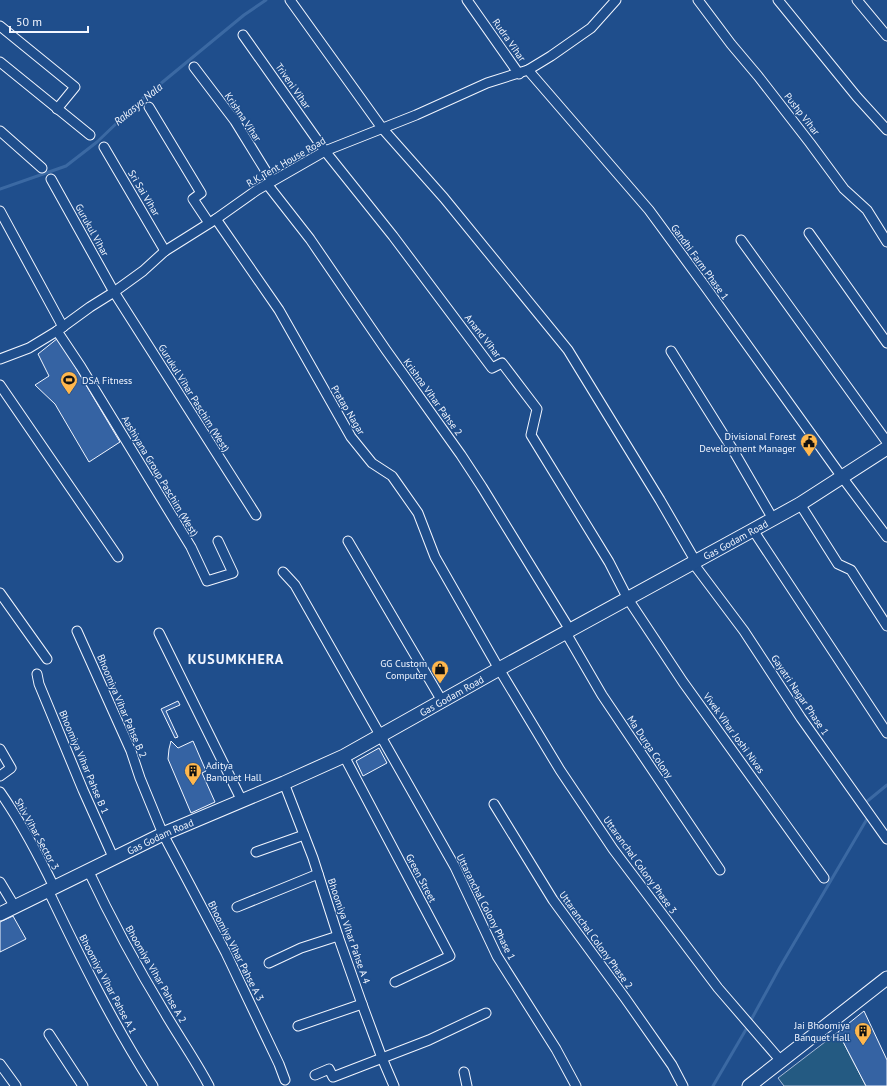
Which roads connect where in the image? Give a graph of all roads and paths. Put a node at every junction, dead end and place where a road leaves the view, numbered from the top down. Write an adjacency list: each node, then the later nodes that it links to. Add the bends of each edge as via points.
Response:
1 (290, 0): 16 (street, Gayatri Nagar Phase 1)
2 (467, 0): 13 (street, Rudra Vihar)
3 (698, 0): 29 (street, Pushp Vihar, via 844,189 867,210)
4 (778, 0): 17 (street)
5 (857, 0): 9 (street)
6 (613, 1): 12 (street, R.K. Tent House Road, via 591,28)
7 (0, 26): 15 (street, via 75,87)
8 (243, 35): 21 (street, Triveni Vihar)
9 (887, 36)
10 (0, 62): 15 (street)
11 (194, 67): 24 (street, Krishna Vihar, via 235,121)
12 (528, 70): 13 (street, R.K. Tent House Road); 39 (street, Gandhi Farm Phase 1, via 649,210)
13 (519, 74): 16 (street, R.K. Tent House Road, via 488,83)
14 (149, 107): 26 (street, Pratap Nagar, via 201,193 193,199)
15 (57, 109): 19 (street)
16 (382, 128): 21 (street, R.K. Tent House Road); 48 (street, Gayatri Nagar Phase 1, via 444,198 568,350 660,500)
17 (887, 130)
18 (0, 131): 22 (street)
19 (90, 135)
20 (104, 148): 30 (street, Sri Sai Vihar)
21 (325, 151): 24 (street, R.K. Tent House Road); 51 (street, Anand Vihar, via 393,236 492,368 502,363 537,409 531,435 609,562)
22 (42, 168)
23 (51, 179): 31 (street, Gurukul Vihar)
24 (269, 183): 26 (street, R.K. Tent House Road); 54 (street, Krishna Vihar Pahse 2, via 461,455)
25 (0, 211): 32 (street)
26 (213, 221): 30 (street, R.K. Tent House Road); 57 (street, Pratap Nagar, via 279,310 350,437 372,463 392,476 418,513 435,557)
27 (809, 233): 33 (street)
28 (742, 240): 37 (street)
29 (887, 242)
30 (165, 250): 31 (street, R.K. Tent House Road, via 143,271)
31 (114, 292): 32 (street, R.K. Tent House Road); 41 (street, Gurukul Vihar Paschim (West))
32 (60, 329): 35 (street, R.K. Tent House Road, via 29,348); 46 (street, Aashiyana Group Paschim (West), via 191,547 208,581 233,573)
33 (887, 343)
34 (671, 352): 42 (street)
35 (0, 359)
36 (0, 385): 47 (street)
37 (887, 442)
38 (887, 448): 39 (main road, Gas Godam Road)
39 (842, 477): 40 (main road, Gas Godam Road); 44 (street, Gandhi Farm Phase 1)
40 (800, 504): 42 (main road, Gas Godam Road); 52 (street, via 838,564 851,570)
41 (256, 515)
42 (773, 519): 43 (main road, Gas Godam Road)
43 (754, 530): 48 (main road, Gas Godam Road); 60 (street)
44 (887, 537)
45 (348, 541): 59 (street)
46 (218, 542)
47 (118, 557)
48 (694, 563): 51 (main road, Gas Godam Road); 71 (street, Gayatri Nagar Phase 1, via 744,631 801,718)
49 (283, 572): 61 (street, Uttaranchal Colony Phase 1, via 295,585)
50 (0, 593): 56 (street)
51 (628, 599): 54 (main road, Gas Godam Road); 77 (street, Vivek Vihar Joshi Nivas, via 683,682)
52 (887, 626)
53 (77, 631): 69 (street, Bhoomiya Vihar Pahse B 2, via 131,751)
54 (568, 632): 57 (main road, Gas Godam Road); 75 (street, Ma Durga Colony, via 606,702)
55 (159, 633): 67 (street)
56 (47, 659)
57 (499, 669): 59 (main road, Gas Godam Road); 92 (street, Uttaranchal Colony Phase 3, via 560,770 613,849 718,988)
58 (37, 674): 73 (street, Bhoomiya Vihar Pahse B 1)
59 (442, 701): 61 (main road, Gas Godam Road)
60 (887, 733)
61 (380, 736): 63 (main road, Gas Godam Road); 103 (street, Uttaranchal Colony Phase 1, via 455,867 497,956 556,1049)
62 (0, 749): 64 (street, via 11,768)
63 (344, 756): 65 (main road, Gas Godam Road); 86 (street, Green Street, via 450,956)
64 (0, 776)
65 (284, 783): 67 (main road, Gas Godam Road); 70 (street, Bhoomiya Vihar Pahse A 4)
66 (0, 792): 79 (street, Shiv Vihar Sector 3, via 34,846)
67 (242, 801): 69 (main road, Gas Godam Road)
68 (494, 804): 104 (street, Uttaranchal Colony Phase 2, via 553,900 630,1004 672,1065)
69 (163, 834): 73 (main road, Gas Godam Road); 96 (street, Bhoomiya Vihar Pahse A 3, via 226,953)
70 (304, 835): 72 (street); 76 (street, Bhoomiya Vihar Pahse A 4)
71 (887, 840)
72 (256, 852)
73 (113, 858): 74 (main road, Gas Godam Road)
74 (88, 870): 79 (main road, Gas Godam Road); 101 (street, Bhoomiya Vihar Pahse A 2, via 164,1013)
75 (720, 870)
76 (318, 874): 81 (street); 83 (street, Bhoomiya Vihar Pahse A 4)
77 (824, 878)
78 (0, 882): 80 (street)
79 (51, 888): 80 (main road, Gas Godam Road); 100 (street, Bhoomiya Vihar Pahse A 1, via 85,967 132,1054)
80 (15, 907): 82 (main road, Gas Godam Road)
81 (237, 907)
82 (0, 914)
83 (338, 936): 84 (street, via 301,948); 87 (street, Bhoomiya Vihar Pahse A 4)
84 (268, 963)
85 (887, 978): 92 (main road)
86 (395, 982)
87 (362, 1004): 89 (street); 91 (street, Bhoomiya Vihar Pahse A 4)
88 (486, 1013): 91 (street, via 429,1040)
89 (298, 1026)
90 (49, 1034): 99 (street)
91 (382, 1058): 95 (street, via 333,1077 329,1069); 97 (street, Bhoomiya Vihar Pahse A 4)
92 (781, 1061): 105 (main road)
93 (0, 1064): 98 (street)
94 (464, 1072): 102 (street)
95 (315, 1075)
96 (285, 1080)
97 (391, 1085)
98 (16, 1086)
99 (83, 1086)
100 (153, 1086)
101 (209, 1086)
102 (467, 1086)
103 (576, 1086)
104 (683, 1086)
105 (749, 1086)

